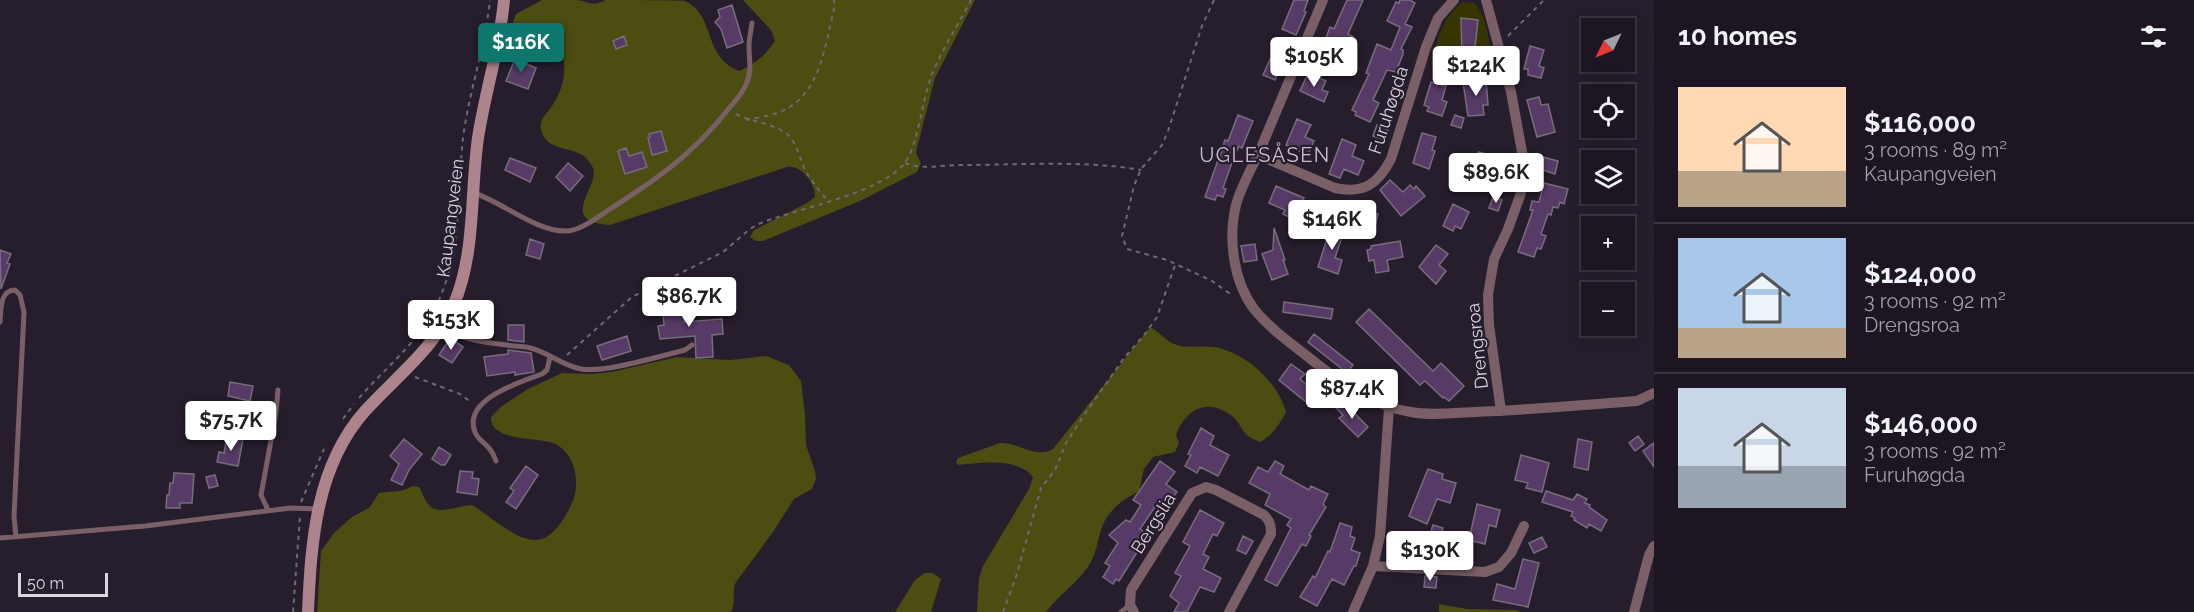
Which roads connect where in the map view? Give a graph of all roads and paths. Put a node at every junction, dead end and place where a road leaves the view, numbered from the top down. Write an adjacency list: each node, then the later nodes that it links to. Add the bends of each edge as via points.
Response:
1 (489, 0): 34 (path, via 464,137 449,274 425,325)
2 (504, 0): 17 (main road, Kaupangveien, via 483,107)
3 (834, 0): 13 (path, via 815,77 803,95 776,114)
4 (971, 0): 15 (path, via 932,75 914,145)
5 (1214, 0): 16 (path, via 1168,131)
6 (1323, 0): 14 (street, Drengsroa)
7 (1454, 0): 14 (street, Furuhøgda, via 1438,18 1425,47 1391,159 1370,185 1348,191 1335,188)
8 (1486, 0): 11 (street, Drengsroa)
9 (1544, 0): 11 (path)
10 (752, 23): 12 (lane, via 748,81)
11 (1498, 45): 33 (street, Drengsroa, via 1523,157 1521,193 1494,260 1488,295)
12 (728, 110): 13 (path); 17 (lane, via 709,135 664,174 591,221 568,231 543,226)
13 (746, 120): 18 (path, via 787,134 808,176)
14 (1258, 155): 22 (street, Drengsroa, via 1245,180 1233,224 1234,258)
15 (904, 163): 16 (path, via 914,167 1109,166); 18 (path, via 863,189)
16 (1141, 170): 19 (path, via 1122,236 1127,249)
17 (472, 192): 24 (main road, Kaupangveien, via 466,265 454,303)
18 (828, 201): 27 (path, via 756,225 733,246 640,293)
19 (1176, 265): 22 (path, via 1212,281); 48 (path, via 1157,317 1084,415 1041,488 1017,578)
20 (0, 286): 21 (lane)
21 (6, 292): 23 (lane, via 0,303); 41 (lane, via 15,290 20,295 24,312)
22 (1253, 308): 32 (street, Drengsroa, via 1340,382)
23 (0, 322)
24 (440, 328): 26 (lane, via 476,342 527,348); 28 (main road, Kaupangveien)
25 (692, 345): 27 (lane, via 685,350 601,369 583,370)
26 (550, 357): 27 (lane); 31 (lane, via 542,374 493,394)
27 (557, 361)
28 (404, 372): 31 (path, via 460,394); 38 (main road, Kaupangveien, via 364,412 346,437 329,471)
29 (278, 390): 39 (lane, via 261,495)
30 (1654, 393): 33 (street, Drengsroa, via 1637,401)
31 (478, 408): 36 (lane, via 473,428 493,451)
32 (1389, 408): 33 (street, Drengsroa, via 1437,414); 44 (street, via 1380,536)
33 (1501, 411)
34 (342, 420)
35 (326, 446): 37 (path)
36 (496, 461)
37 (300, 508): 38 (lane); 39 (lane); 46 (path)
38 (318, 508): 47 (main road, Kaupangveien)
39 (268, 510): 41 (lane)
40 (1524, 526): 44 (street, via 1500,567 1485,572)
41 (16, 537): 42 (lane)
42 (0, 538)
43 (1654, 546): 51 (street)
44 (1373, 566): 50 (street)
45 (1128, 610): 49 (street, Bergslia, via 1131,590 1181,508 1192,493 1206,487 1270,521 1270,534)
46 (293, 612)
47 (308, 612)
48 (1003, 612)
49 (1229, 612)
50 (1353, 612)
51 (1635, 612)

